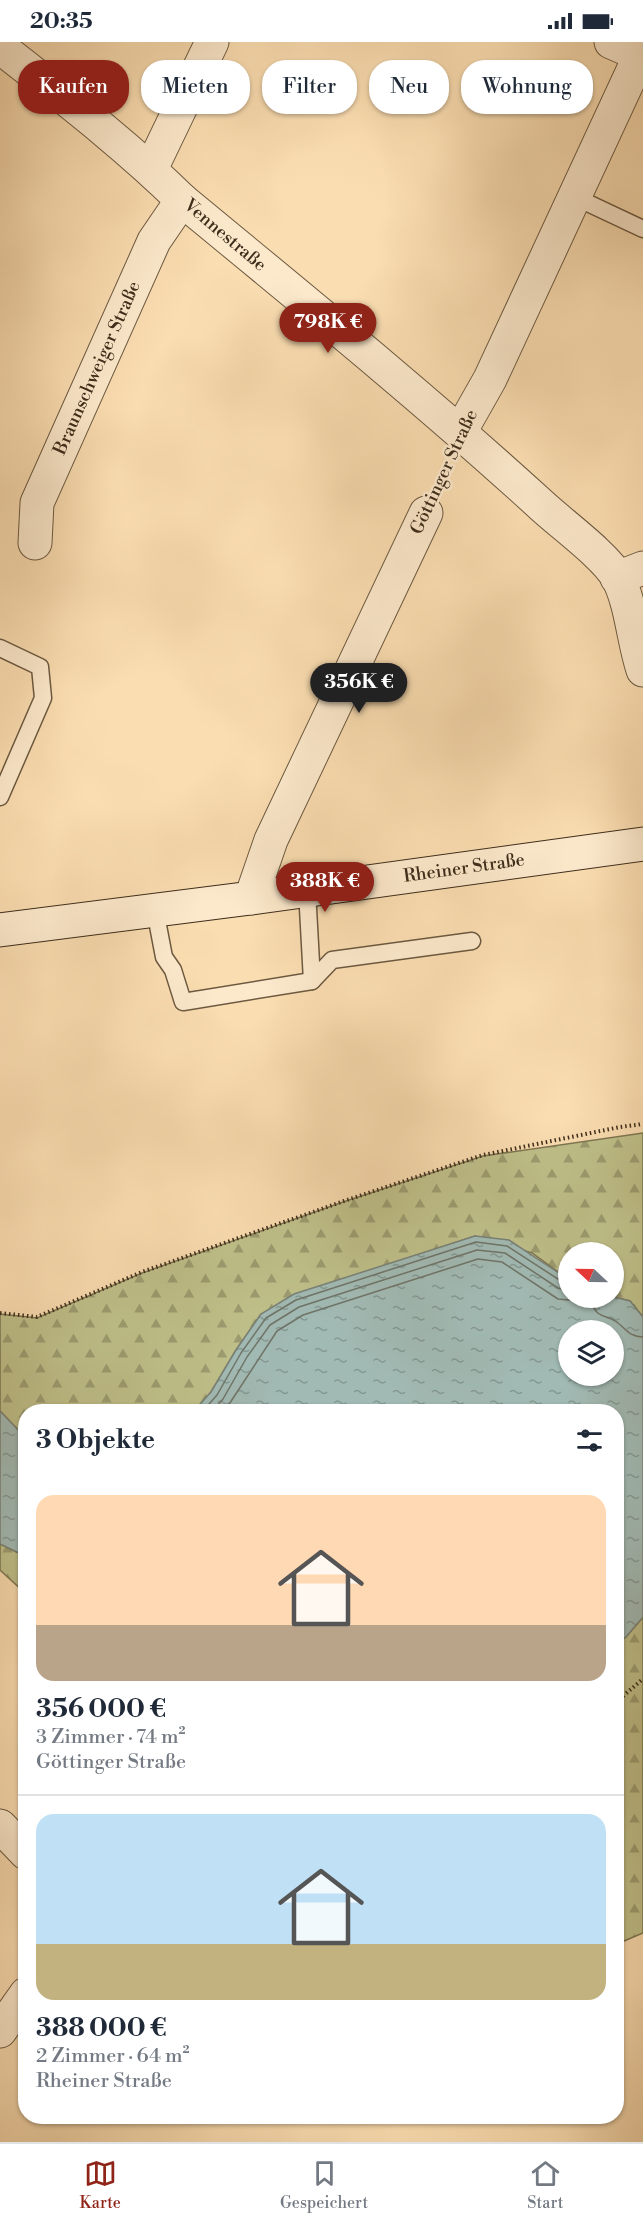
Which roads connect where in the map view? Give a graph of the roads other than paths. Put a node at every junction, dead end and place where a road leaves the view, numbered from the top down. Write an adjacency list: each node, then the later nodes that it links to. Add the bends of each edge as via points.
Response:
1 (212, 42): 5 (street)
2 (611, 42): 4 (street)
3 (0, 47): 5 (street, Vennestraße)
4 (642, 54): 6 (street, Göttinger Straße)
5 (151, 170): 7 (street, Vennestraße)
6 (575, 197): 8 (lane); 9 (street, Göttinger Straße, via 490,379)
7 (182, 200): 9 (street, Vennestraße); 11 (street, Braunschweiger Straße, via 154,241 37,503)
8 (643, 229)
9 (460, 432): 12 (street, Vennestraße, via 555,519 606,561)
10 (426, 513): 18 (street, Göttinger Straße, via 271,840)
11 (34, 543)
12 (630, 573): 14 (street, Vennestraße, via 628,608)
13 (0, 648): 15 (lane, via 40,667 43,698)
14 (643, 670)
15 (0, 797)
16 (643, 844): 17 (street, Rheiner Straße)
17 (307, 890): 18 (street, Rheiner Straße); 22 (lane)
18 (251, 898): 19 (street, Rheiner Straße)
19 (155, 910): 20 (street, Rheiner Straße); 22 (lane, via 164,957 173,970 183,1002)
20 (0, 930)
21 (472, 940): 22 (lane, via 332,960)
22 (312, 981)
23 (0, 1826): 24 (street)
24 (18, 1844)
25 (18, 2005): 26 (street)
26 (0, 2031)

